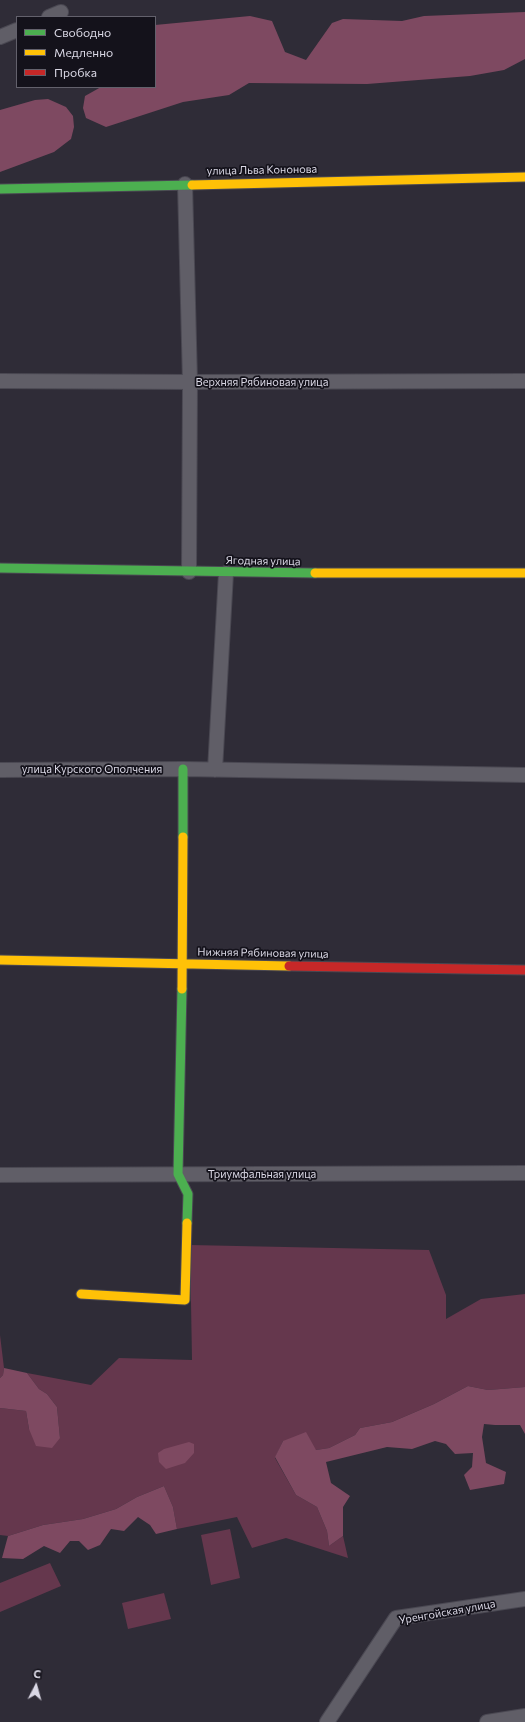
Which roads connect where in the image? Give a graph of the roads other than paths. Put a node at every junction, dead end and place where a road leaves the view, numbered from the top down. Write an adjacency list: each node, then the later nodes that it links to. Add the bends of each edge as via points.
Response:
1 (16, 30): 2 (street)
2 (0, 37)
3 (525, 177): 4 (street, улица Льва Кононова)
4 (185, 184): 5 (street, улица Льва Кононова); 8 (street)
5 (0, 189)
6 (0, 380): 8 (street, Верхняя Рябиновая улица)
7 (525, 381): 8 (street, Верхняя Рябиновая улица)
8 (190, 382): 10 (street)
9 (0, 568): 10 (street, Ягодная улица)
10 (190, 572): 11 (street, Ягодная улица)
11 (226, 573): 12 (street, Ягодная улица); 15 (street)
12 (525, 573)
13 (183, 769): 14 (street, улица Курского Ополчения); 15 (street, улица Курского Ополчения); 18 (street)
14 (0, 770)
15 (215, 770): 16 (street, улица Курского Ополчения)
16 (525, 776)
17 (0, 960): 18 (street, Нижняя Рябиновая улица)
18 (183, 963): 19 (street, Нижняя Рябиновая улица); 21 (street)
19 (525, 970)
20 (525, 1173): 21 (street, Триумфальная улица)
21 (178, 1174): 22 (street, Триумфальная улица); 23 (street, via 188,1194 185,1300)
22 (0, 1175)
23 (81, 1294)
24 (525, 1599): 26 (street, Уренгойская улица, via 396,1618)
25 (525, 1716): 27 (street)
26 (327, 1722)
27 (487, 1722)

